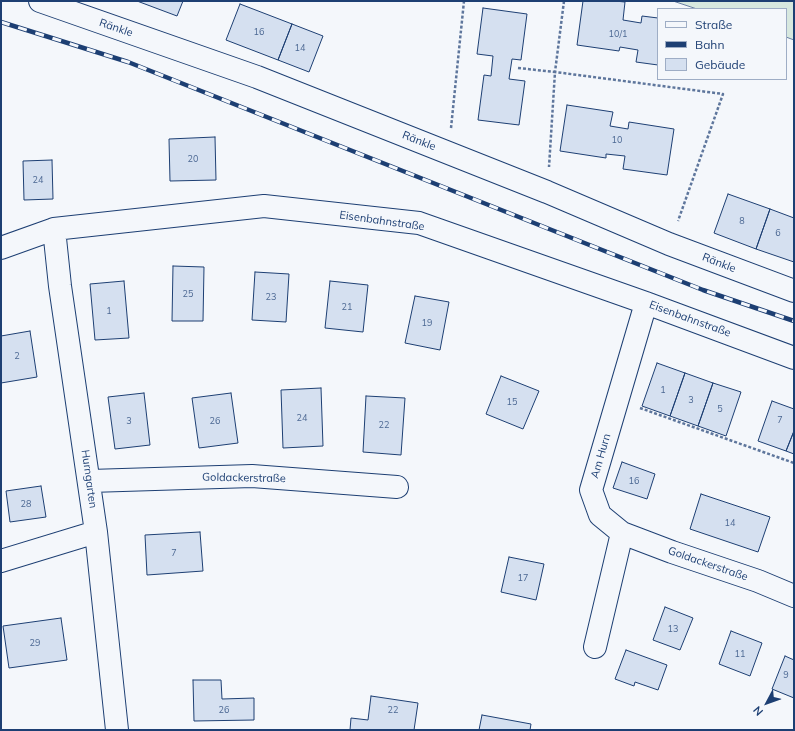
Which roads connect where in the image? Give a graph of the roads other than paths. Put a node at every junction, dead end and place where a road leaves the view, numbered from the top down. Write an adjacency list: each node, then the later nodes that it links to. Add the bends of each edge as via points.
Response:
1 (40, 1): 4 (street, Ränkle, via 257,77 547,192 669,244)
2 (54, 229): 3 (street, Eisenbahnstraße); 5 (street, Eisenbahnstraße, via 264,206 419,223); 7 (street, Hurngarten)
3 (1, 248)
4 (794, 291)
5 (646, 303): 6 (street, Eisenbahnstraße); 10 (street, Am Hurn, via 591,490 600,515)
6 (794, 358)
7 (90, 481): 8 (street, Goldackerstraße, via 252,476); 9 (street, Hurngarten)
8 (398, 487)
9 (96, 532): 11 (street); 14 (street, Hurngarten)
10 (622, 533): 12 (street, Goldackerstraße); 13 (street)
11 (1, 561)
12 (794, 596)
13 (595, 647)
14 (117, 730)

